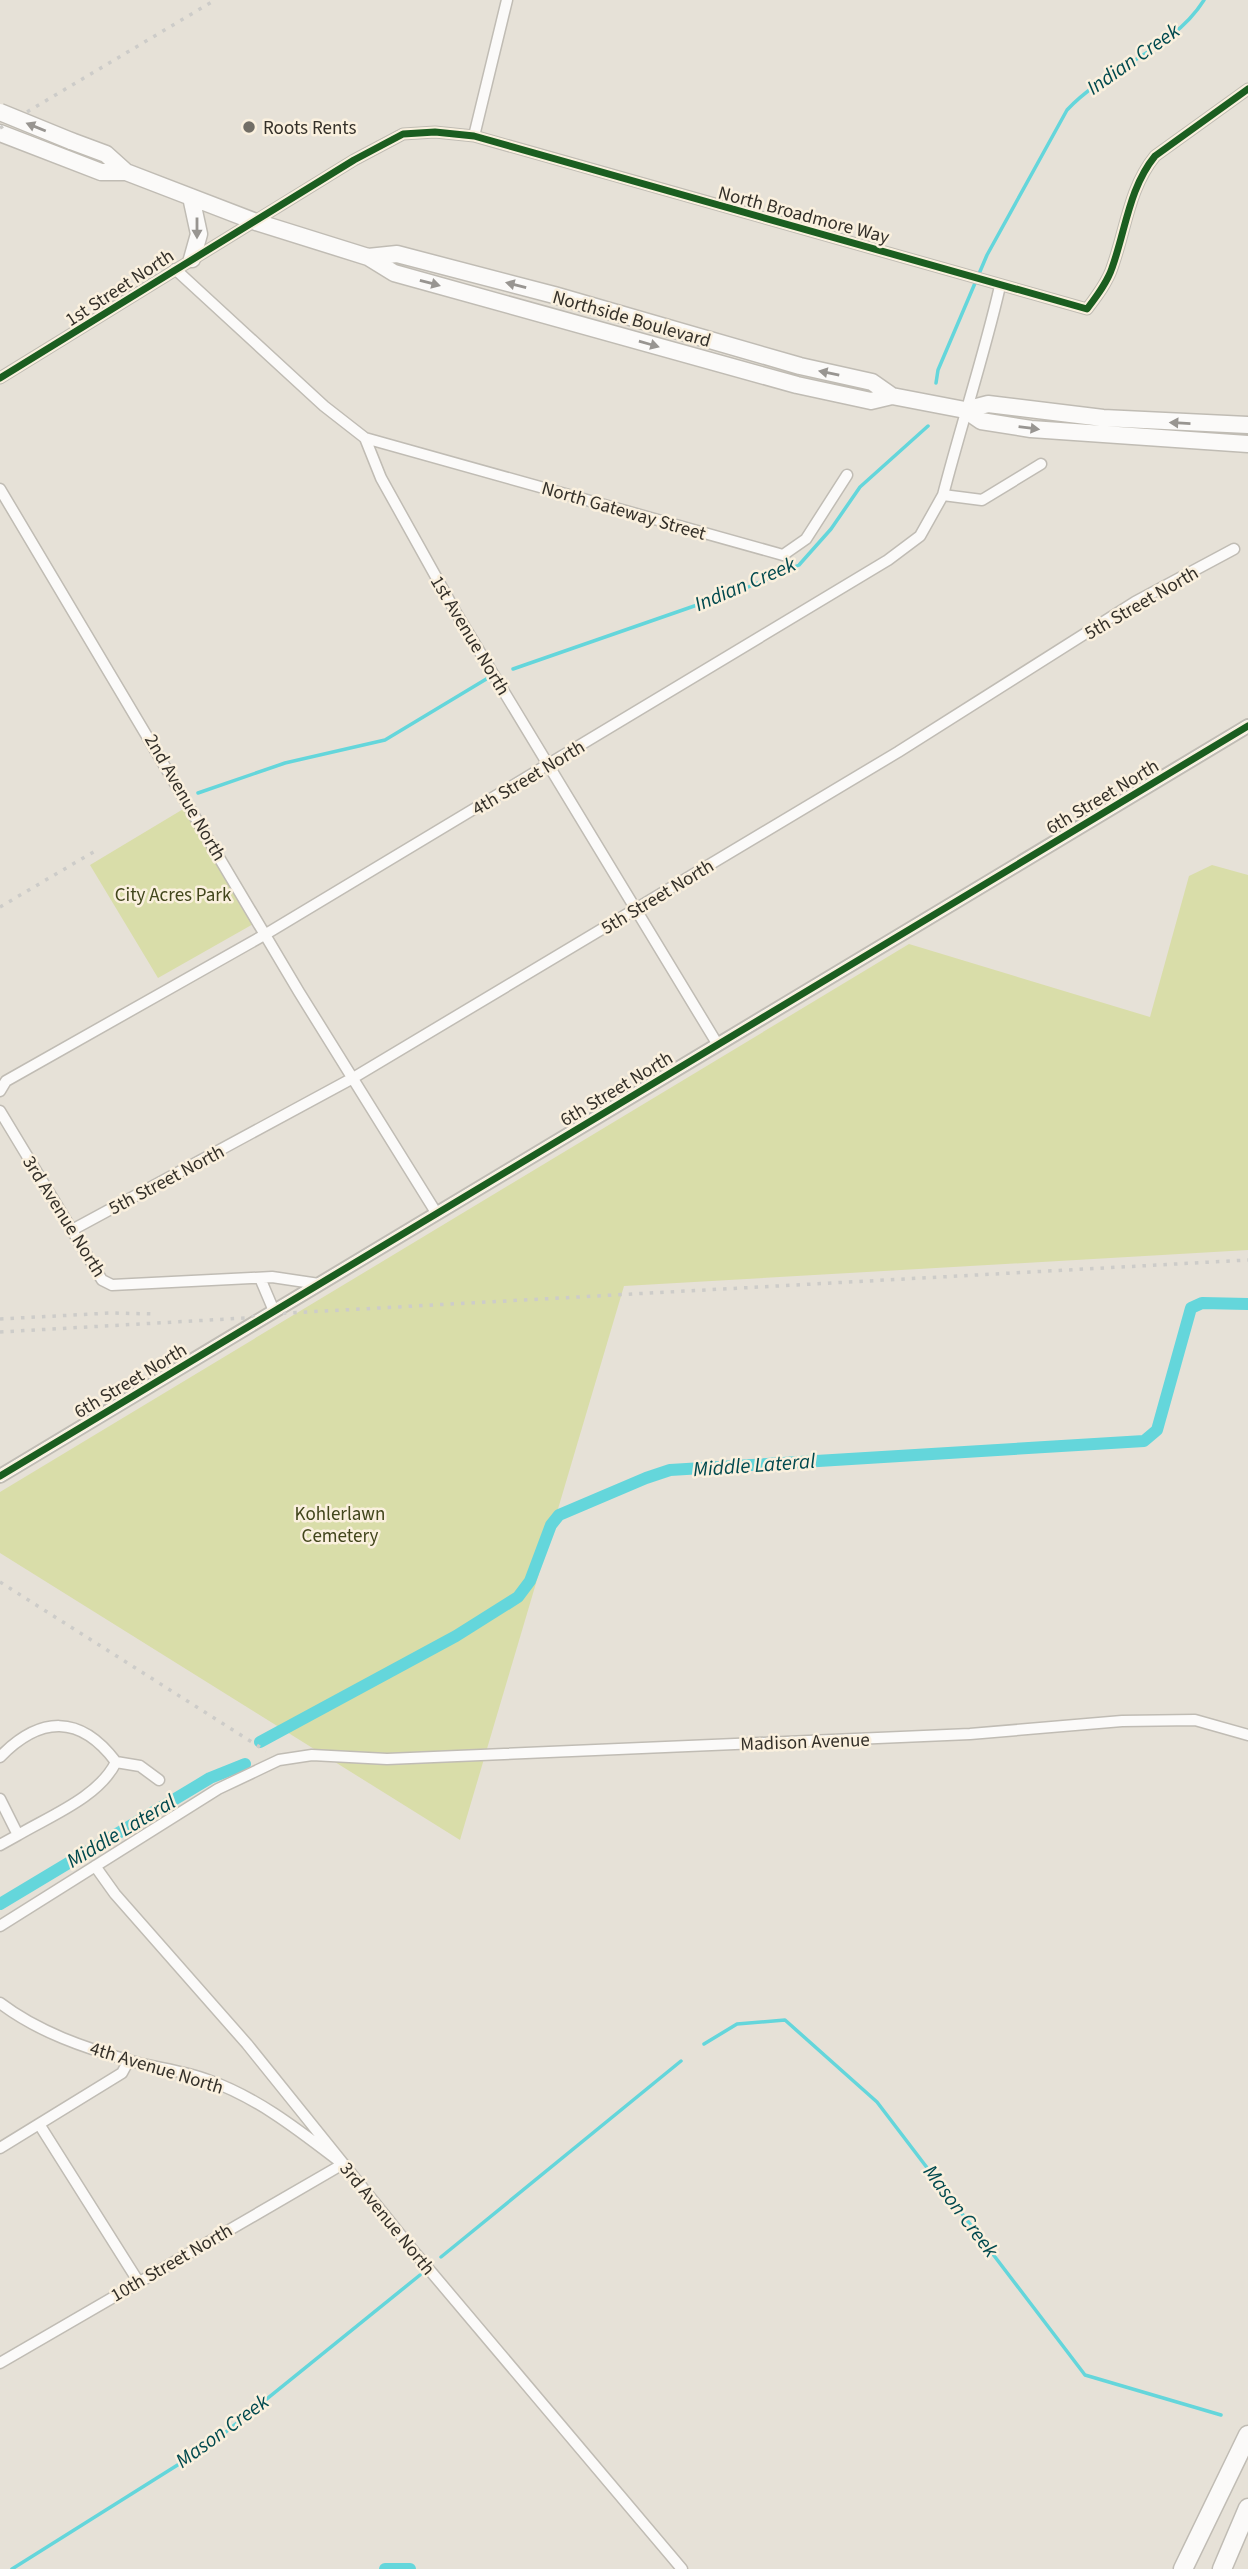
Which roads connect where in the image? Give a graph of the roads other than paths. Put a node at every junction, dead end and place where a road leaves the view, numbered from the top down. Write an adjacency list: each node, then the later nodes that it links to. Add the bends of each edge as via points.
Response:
1 (508, 0): 5 (street)
2 (1248, 89): 11 (street, North Broadmore Way, via 1145,168 1111,270 1087,309)
3 (0, 112): 6 (main road, Northside Boulevard, one-way to 3, bridge, via 107,154)
4 (0, 133): 6 (main road, Northside Boulevard, via 101,172)
5 (474, 136): 8 (street, North Broadmore Way, via 403,134); 11 (street, North Broadmore Way)
6 (126, 172): 7 (main road, Northside Boulevard)
7 (191, 197): 8 (main road, Northside Boulevard); 9 (main road, one-way to 9, via 199,220)
8 (256, 222): 9 (street, 1st Street North); 13 (main road, Northside Boulevard, via 368,257 394,274 797,385 870,401 892,396)
9 (192, 259): 10 (street, 1st Street North)
10 (175, 269): 12 (street, 1st Street North); 15 (street, 1st Avenue North)
11 (1000, 286): 13 (street, 4th Street North)
12 (0, 378)
13 (965, 410): 14 (main road, Northside Boulevard, one-way to 13, via 1103,418 988,404); 16 (main road, Northside Boulevard, one-way to 16, via 981,421 1031,429); 20 (street, 4th Street North)
14 (1248, 425)
15 (365, 439): 18 (street, North Gateway Street, via 783,555 806,539); 23 (street, 1st Avenue North, via 394,503)
16 (1248, 444)
17 (1041, 464): 20 (street, via 982,500)
18 (846, 475)
19 (0, 489): 25 (street, 2nd Avenue North)
20 (943, 495): 23 (street, 4th Street North, via 920,536 888,560)
21 (1234, 549): 24 (street, 5th Street North, via 1135,603)
22 (1248, 726): 26 (street, 6th Street North)
23 (549, 765): 24 (street, 1st Avenue North); 25 (street, 4th Street North)
24 (636, 909): 26 (street, 1st Avenue North); 27 (street, 5th Street North)
25 (266, 934): 27 (street, 2nd Avenue North); 28 (street, 4th Street North, via 16,1075)
26 (718, 1045): 30 (street, 6th Street North)
27 (353, 1078): 30 (street, 2nd Avenue North); 31 (street, 5th Street North)
28 (0, 1091)
29 (0, 1111): 31 (street, 3rd Avenue North)
30 (437, 1214): 33 (street, 6th Street North)
31 (72, 1230): 32 (street, 3rd Avenue North, via 102,1280 112,1285)
32 (260, 1278): 33 (street, 3rd Avenue North); 34 (street)
33 (320, 1284): 34 (street, 6th Street North)
34 (274, 1311): 35 (street, 6th Street North)
35 (0, 1476)
36 (1248, 1735): 43 (street, Madison Avenue, via 1195,1720 1122,1721 957,1735 359,1759 312,1755 279,1760 218,1789)
37 (0, 1757): 38 (street, via 18,1739 56,1725 85,1730)
38 (116, 1762): 39 (street, via 141,1766); 41 (street, via 110,1775 84,1796)
39 (159, 1780)
40 (0, 1799): 41 (street)
41 (18, 1835): 42 (street)
42 (0, 1845)
43 (96, 1866): 44 (street, Madison Avenue); 49 (street, 3rd Avenue North)
44 (0, 1926)
45 (0, 2003): 46 (street, 4th Avenue North, via 42,2030)
46 (129, 2060): 47 (street, via 122,2073); 49 (street, 4th Avenue North, via 207,2079 235,2091 292,2125)
47 (39, 2124): 48 (street); 50 (street)
48 (0, 2148)
49 (343, 2164): 50 (street, 10th Street North); 56 (street, 3rd Avenue North)
50 (138, 2281): 51 (street, 10th Street North)
51 (0, 2363)
52 (1248, 2435): 57 (highway)
53 (1248, 2441): 58 (highway)
54 (1248, 2508): 55 (highway)
55 (1231, 2549): 59 (highway); 60 (highway)
56 (682, 2569)
57 (1183, 2569)
58 (1193, 2569)
59 (1222, 2569)
60 (1230, 2569)

